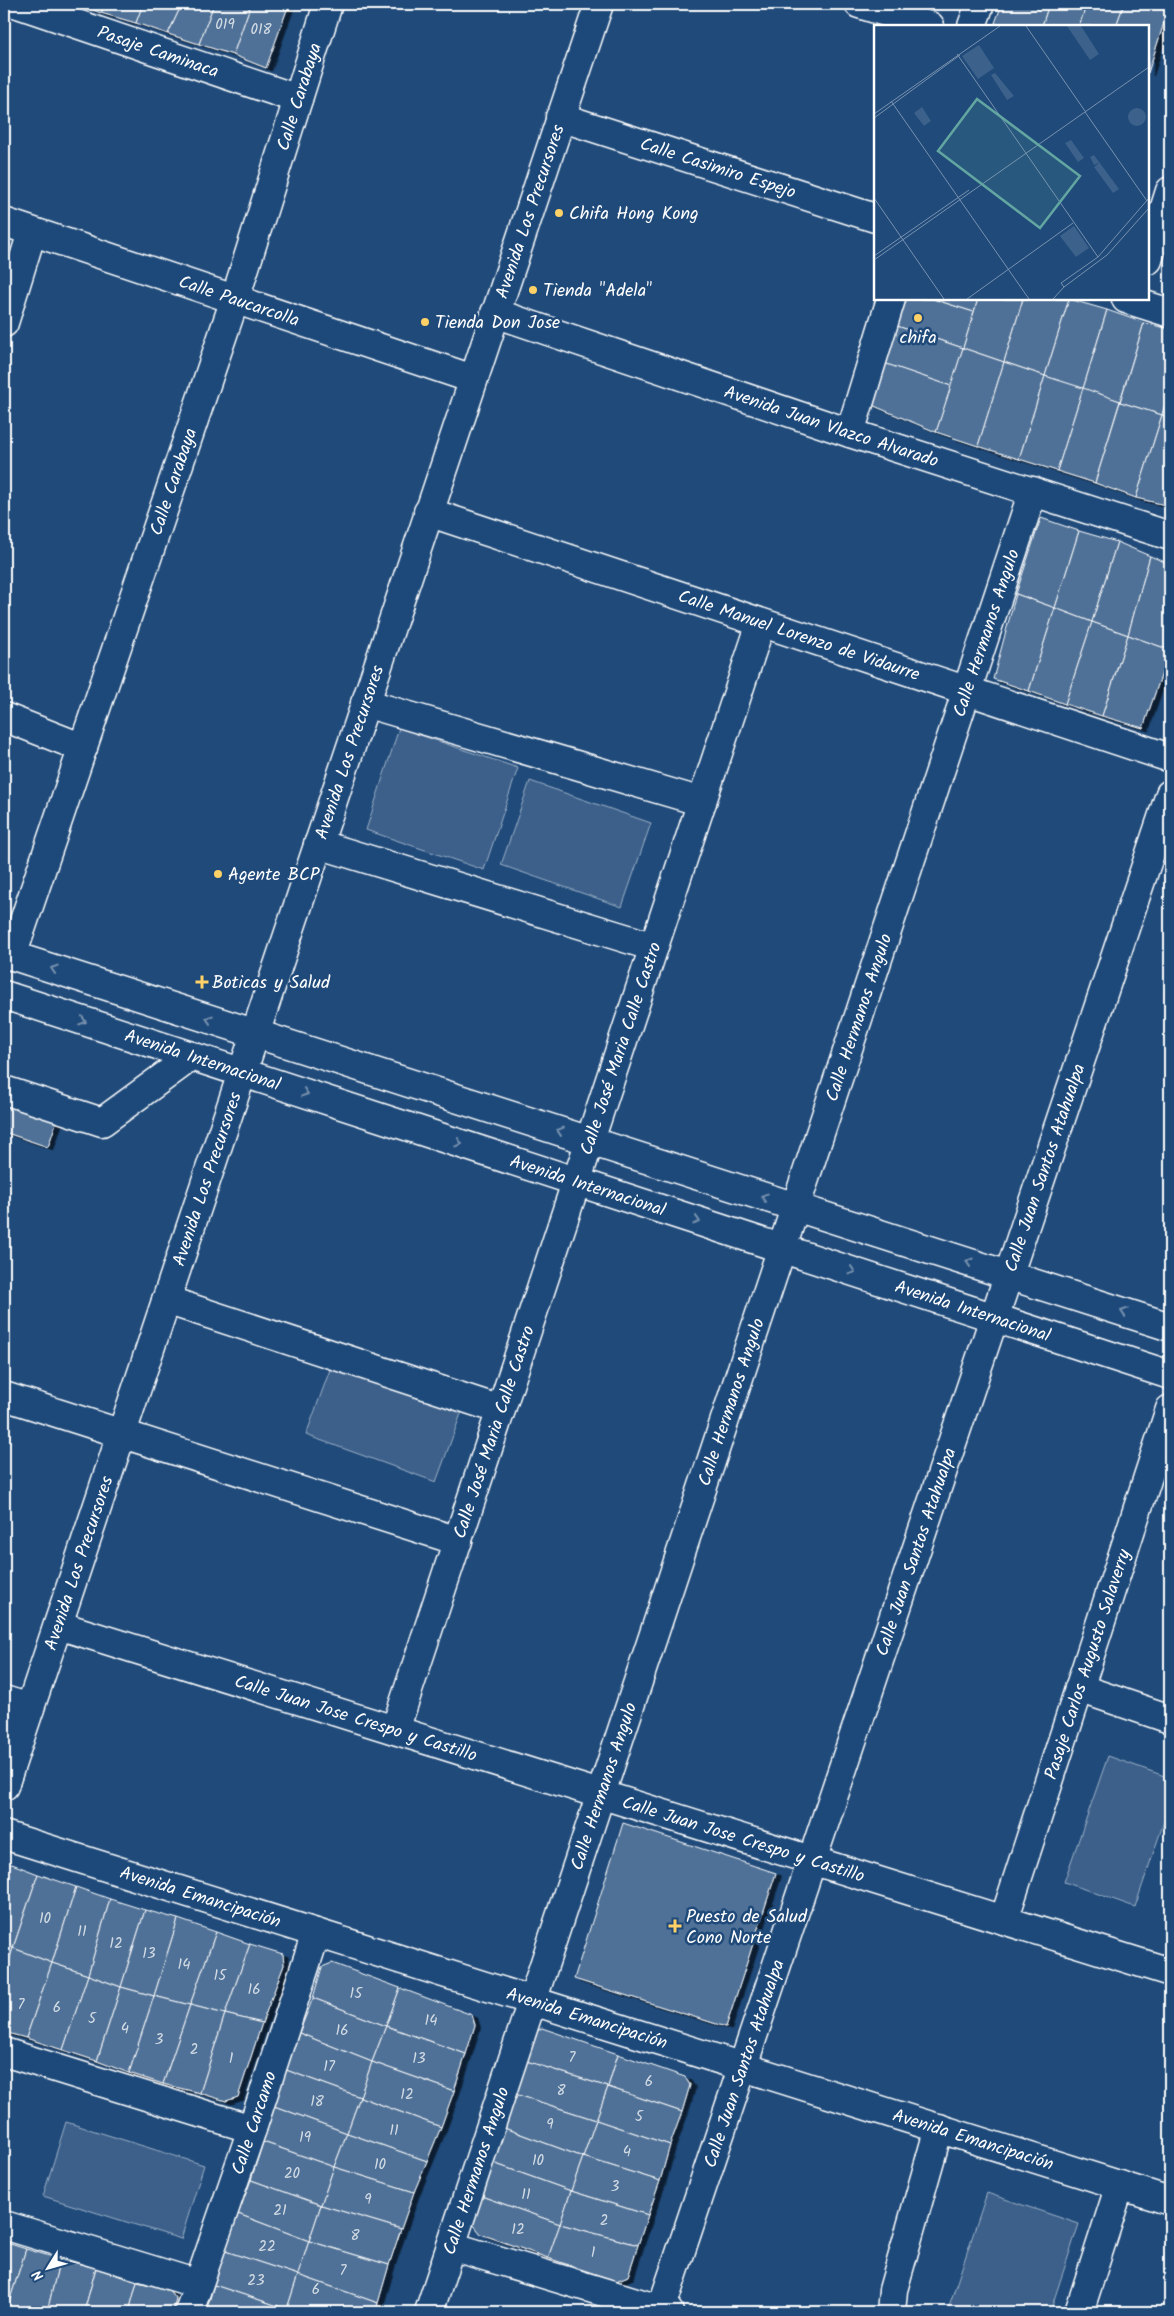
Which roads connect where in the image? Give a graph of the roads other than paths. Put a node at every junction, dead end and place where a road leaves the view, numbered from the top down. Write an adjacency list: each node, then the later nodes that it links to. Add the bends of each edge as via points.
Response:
1 (18, 4): 8 (street, Pasaje Caminaca)
2 (328, 4): 8 (street, Calle Carabaya)
3 (599, 4): 9 (street, Avenida Los Precursores)
4 (859, 4): 6 (street)
5 (980, 4): 7 (street)
6 (927, 25)
7 (972, 25)
8 (298, 99): 15 (street, Calle Carabaya)
9 (560, 117): 11 (street, Calle Casimiro Espejo); 18 (street, Avenida Los Precursores)
10 (1170, 191): 14 (street)
11 (874, 218)
12 (4, 222): 13 (street, Calle Paucarcolla)
13 (32, 232): 15 (street, Calle Paucarcolla); 20 (street)
14 (1149, 257)
15 (235, 299): 21 (street, Calle Paucarcolla); 30 (street, Calle Carabaya)
16 (890, 300): 22 (street)
17 (1132, 300): 19 (street)
18 (495, 313): 21 (street, Avenida Los Precursores); 22 (street, Avenida Juan Vlazco Alvarado)
19 (1170, 313)
20 (4, 323)
21 (473, 379): 24 (street, Avenida Los Precursores)
22 (850, 433): 23 (street, Avenida Juan Vlazco Alvarado)
23 (1033, 491): 25 (street, Avenida Juan Vlazco Alvarado); 27 (street, Calle Hermanos Angulo)
24 (428, 512): 26 (street, Calle Manuel Lorenzo de Vidaurre); 28 (street, Avenida Los Precursores)
25 (1170, 536)
26 (761, 623): 27 (street, Calle Manuel Lorenzo de Vidaurre); 33 (street, Calle José Maria Calle Castro)
27 (967, 691): 31 (street, Calle Manuel Lorenzo de Vidaurre); 44 (street, Calle Hermanos Angulo)
28 (365, 703): 33 (street); 34 (street, Avenida Los Precursores)
29 (4, 717): 30 (street)
30 (83, 748): 36 (street, Calle Carabaya)
31 (1170, 758)
32 (1170, 794): 46 (street, Calle Juan Santos Atahualpa)
33 (702, 802): 35 (street, Calle José Maria Calle Castro)
34 (318, 844): 35 (street); 38 (street, Avenida Los Precursores)
35 (654, 947): 42 (street, Calle José Maria Calle Castro)
36 (8, 955): 38 (street, one-way to 36)
37 (4, 995): 39 (street, Avenida Internacional, one-way to 39)
38 (255, 1034): 40 (street, Avenida Los Precursores); 42 (street, one-way to 38)
39 (192, 1056): 40 (street, Avenida Internacional); 41 (street, via 102,1122)
40 (242, 1072): 43 (street, Avenida Internacional, one-way to 43); 47 (street, Avenida Los Precursores)
41 (4, 1090)
42 (589, 1140): 43 (street, Calle José Maria Calle Castro); 44 (street, one-way to 42)
43 (576, 1181): 45 (street, Avenida Internacional, one-way to 45); 53 (street, Calle José Maria Calle Castro)
44 (795, 1207): 45 (street, Calle Hermanos Angulo); 46 (street, one-way to 44)
45 (782, 1248): 48 (street, Avenida Internacional, one-way to 48); 63 (street, Calle Hermanos Angulo)
46 (1008, 1275): 48 (street, Calle Juan Santos Atahualpa); 49 (street, one-way to 46)
47 (166, 1300): 53 (street); 54 (street, Avenida Los Precursores)
48 (994, 1318): 50 (street, Avenida Internacional); 65 (street, Calle Juan Santos Atahualpa)
49 (1170, 1327)
50 (1170, 1375)
51 (4, 1396): 54 (street)
52 (1170, 1409): 57 (street, Pasaje Carlos Augusto Salaverry)
53 (501, 1410): 55 (street, Calle José Maria Calle Castro)
54 (121, 1434): 55 (street); 56 (street, Avenida Los Precursores)
55 (458, 1541): 61 (street, Calle José Maria Calle Castro)
56 (58, 1625): 59 (street, Avenida Los Precursores); 61 (street, Calle Juan Jose Crespo y Castillo)
57 (1079, 1688): 60 (street); 66 (street, Pasaje Carlos Augusto Salaverry)
58 (4, 1700): 59 (street)
59 (30, 1708): 62 (street, Avenida Los Precursores)
60 (1170, 1719)
61 (395, 1730): 63 (street, Calle Juan Jose Crespo y Castillo)
62 (4, 1786)
63 (601, 1794): 65 (street, Calle Juan Jose Crespo y Castillo); 69 (street, Calle Hermanos Angulo)
64 (4, 1835): 67 (street, Avenida Emancipación)
65 (812, 1860): 66 (street, Calle Juan Jose Crespo y Castillo); 71 (street, Calle Juan Santos Atahualpa)
66 (1004, 1920): 68 (street, Calle Juan Jose Crespo y Castillo)
67 (316, 1933): 69 (street, Avenida Emancipación); 73 (street, Calle Carcamo)
68 (1170, 1972)
69 (532, 2001): 71 (street, Avenida Emancipación); 77 (street, Calle Hermanos Angulo)
70 (4, 2052): 73 (street)
71 (742, 2067): 72 (street, Avenida Emancipación); 79 (street, Calle Juan Santos Atahualpa)
72 (939, 2128): 74 (street, Avenida Emancipación); 82 (street, via 893,2290)
73 (252, 2129): 78 (street, Calle Carcamo)
74 (1120, 2185): 75 (street, Avenida Emancipación); 83 (street)
75 (1170, 2201)
76 (4, 2225): 78 (street)
77 (451, 2246): 79 (street); 81 (street, Calle Hermanos Angulo)
78 (198, 2284): 80 (street, Calle Carcamo)
79 (665, 2311)
80 (189, 2312)
81 (429, 2312)
82 (892, 2312)
83 (1079, 2312)

